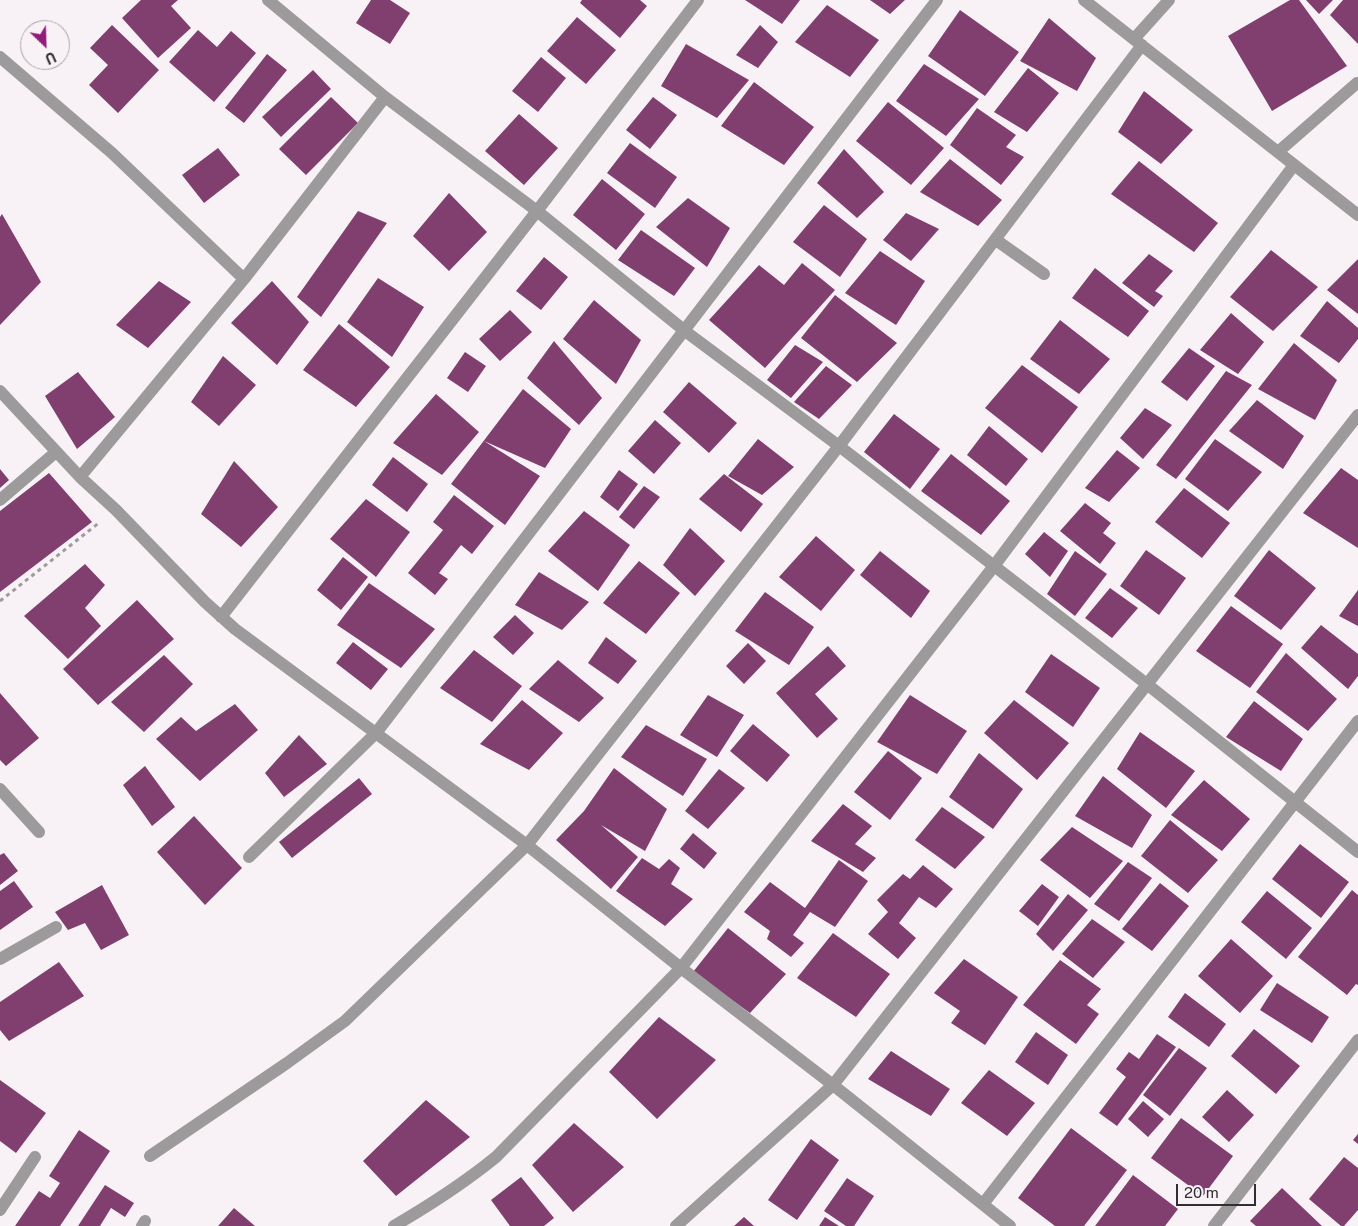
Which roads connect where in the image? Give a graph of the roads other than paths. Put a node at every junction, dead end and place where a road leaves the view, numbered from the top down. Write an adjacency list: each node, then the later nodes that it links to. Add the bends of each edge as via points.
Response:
1 (268, 0): 9 (street)
2 (698, 0): 12 (street)
3 (937, 0): 17 (street)
4 (1084, 0): 6 (street)
5 (1169, 0): 6 (street)
6 (1138, 42): 10 (street); 14 (street)
7 (0, 57): 16 (street, via 112,153)
8 (1357, 83): 10 (street)
9 (385, 97): 12 (street); 16 (street)
10 (1278, 152): 11 (street)
11 (1294, 165): 13 (street); 24 (street)
12 (537, 211): 17 (street); 25 (street)
13 (1358, 215)
14 (996, 240): 15 (street); 20 (street)
15 (1044, 274)
16 (244, 279): 22 (street)
17 (685, 331): 20 (street); 28 (street)
18 (0, 391): 21 (street)
19 (1358, 415): 26 (street)
20 (839, 446): 24 (street); 32 (street)
21 (56, 452): 22 (street); 23 (street)
22 (80, 477): 25 (street)
23 (0, 500)
24 (994, 566): 26 (street); 37 (street)
25 (221, 617): 28 (street)
26 (1148, 685): 30 (street); 39 (street)
27 (1358, 721): 30 (street)
28 (376, 734): 32 (street); 34 (street)
29 (0, 789): 31 (street)
30 (1296, 802): 33 (street); 42 (street)
31 (39, 832)
32 (527, 845): 37 (street); 40 (street, via 345,1021)
33 (1358, 852)
34 (249, 856)
35 (56, 928): 36 (street)
36 (0, 959)
37 (681, 968): 39 (street); 44 (street, via 496,1156 440,1199)
38 (1358, 1040): 47 (street)
39 (833, 1085): 42 (street); 45 (street)
40 (150, 1156)
41 (35, 1157): 43 (street)
42 (983, 1204): 46 (street)
43 (0, 1210)
44 (394, 1226)
45 (676, 1226)
46 (1010, 1226)
47 (1214, 1226)

